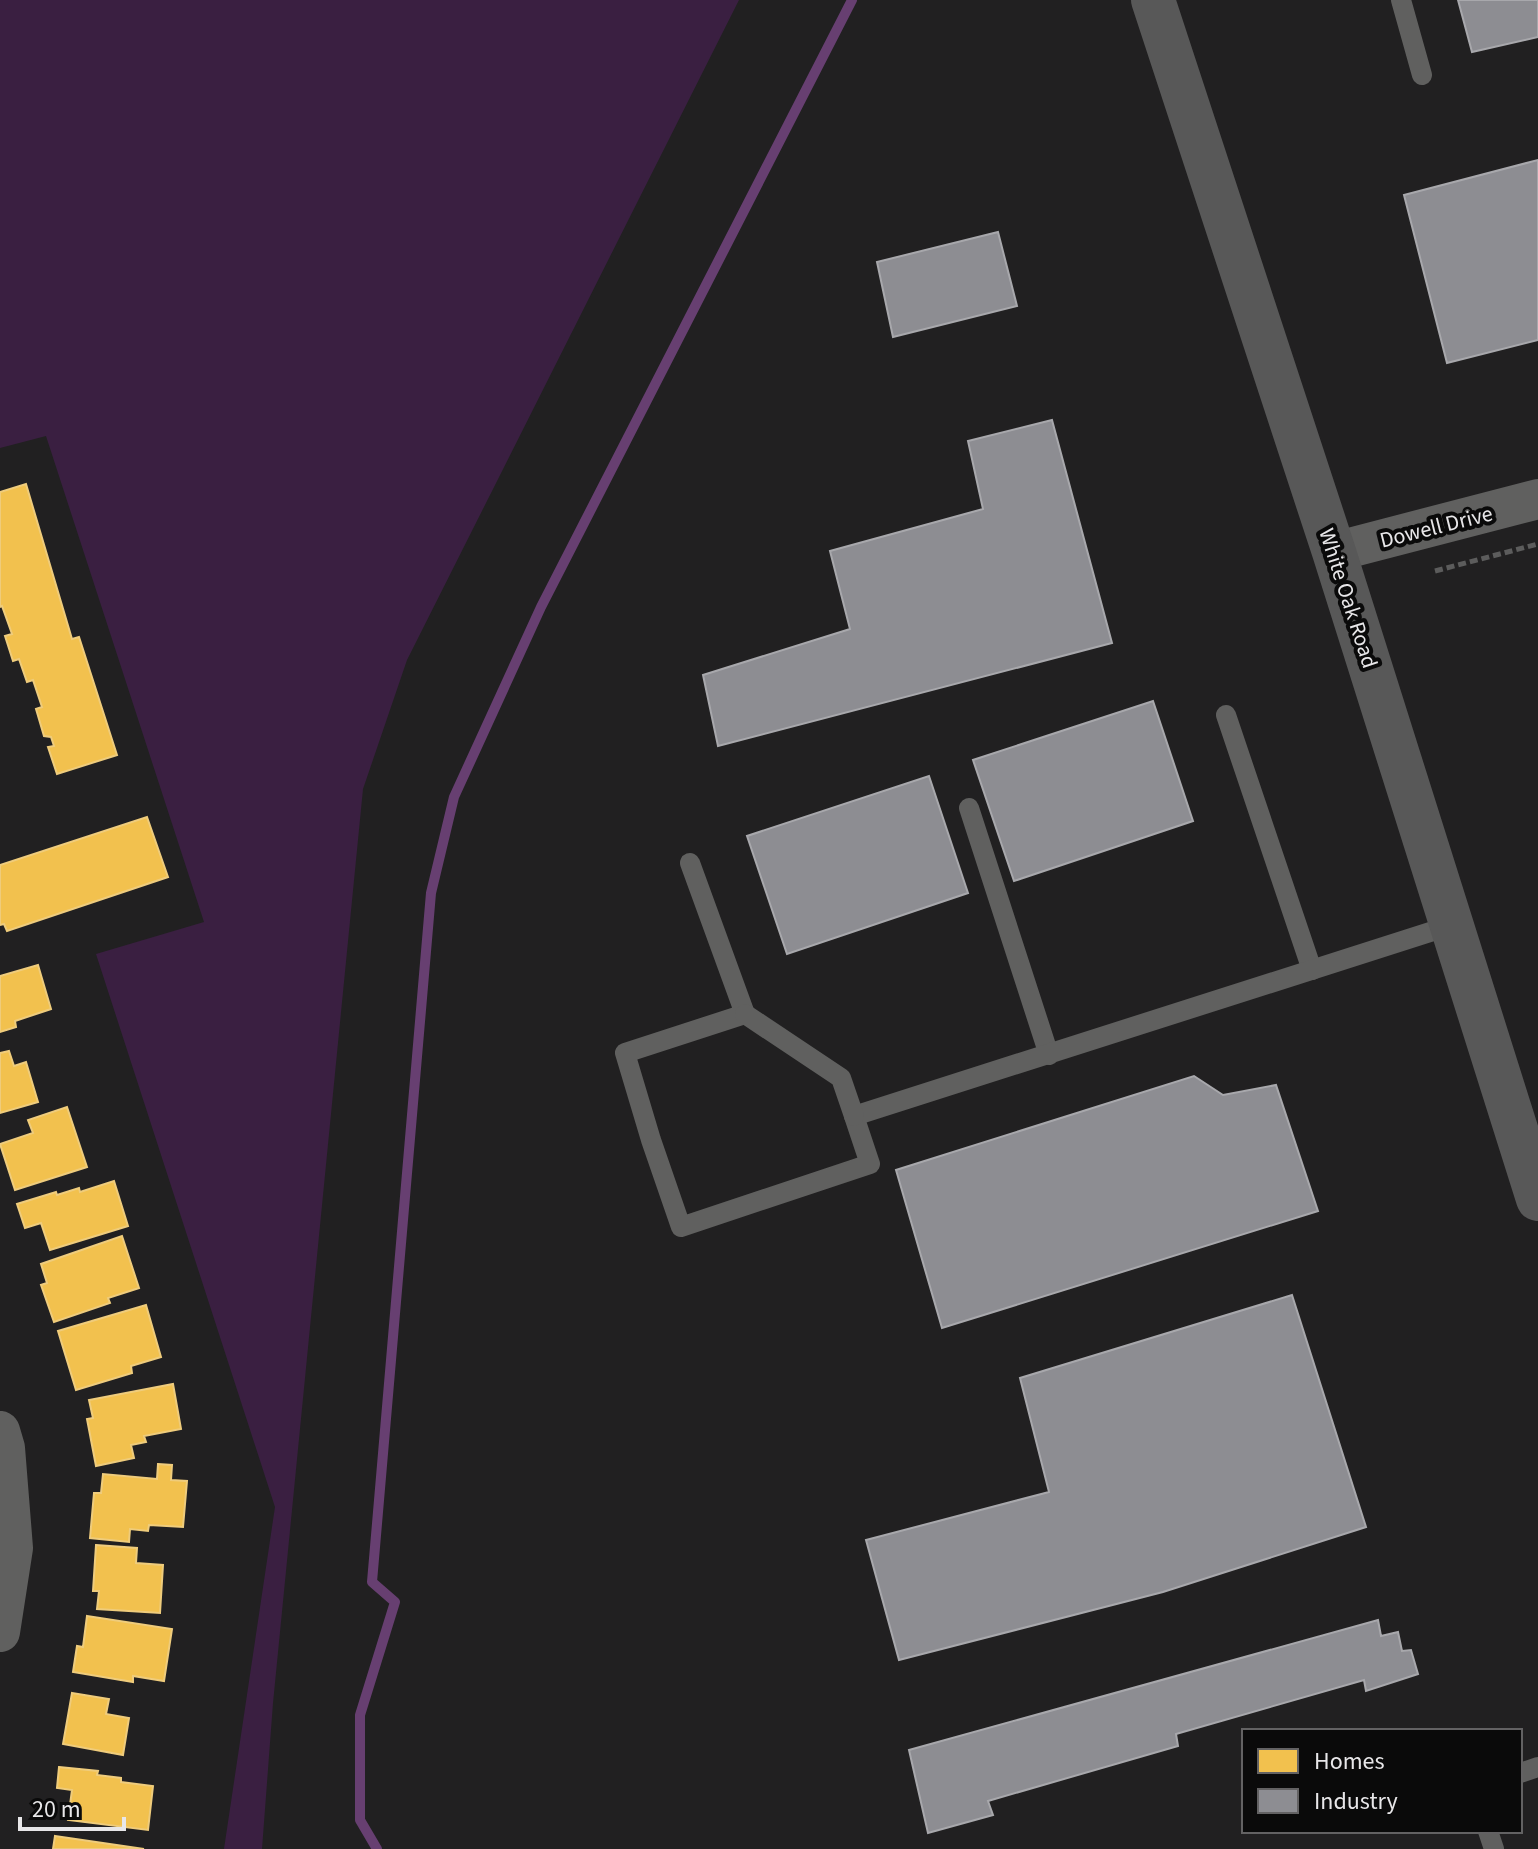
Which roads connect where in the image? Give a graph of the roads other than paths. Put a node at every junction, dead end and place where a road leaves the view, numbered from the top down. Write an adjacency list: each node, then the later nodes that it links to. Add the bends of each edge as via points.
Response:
1 (1153, 0): 5 (street, White Oak Road)
2 (1401, 0): 3 (lane)
3 (1422, 75)
4 (1538, 499): 5 (street, Dowell Drive)
5 (1334, 552): 9 (street, White Oak Road)
6 (1226, 715): 10 (lane)
7 (969, 808): 12 (lane)
8 (690, 863): 11 (lane)
9 (1452, 925): 10 (lane); 14 (street, White Oak Road)
10 (1312, 970): 12 (lane)
11 (745, 1014): 13 (lane, via 841,1078); 13 (lane, via 625,1053 681,1227 870,1164)
12 (1049, 1055): 13 (lane)
13 (854, 1116)
14 (1538, 1199)
15 (0, 1431): 16 (street, via 13,1548)
16 (0, 1632)

